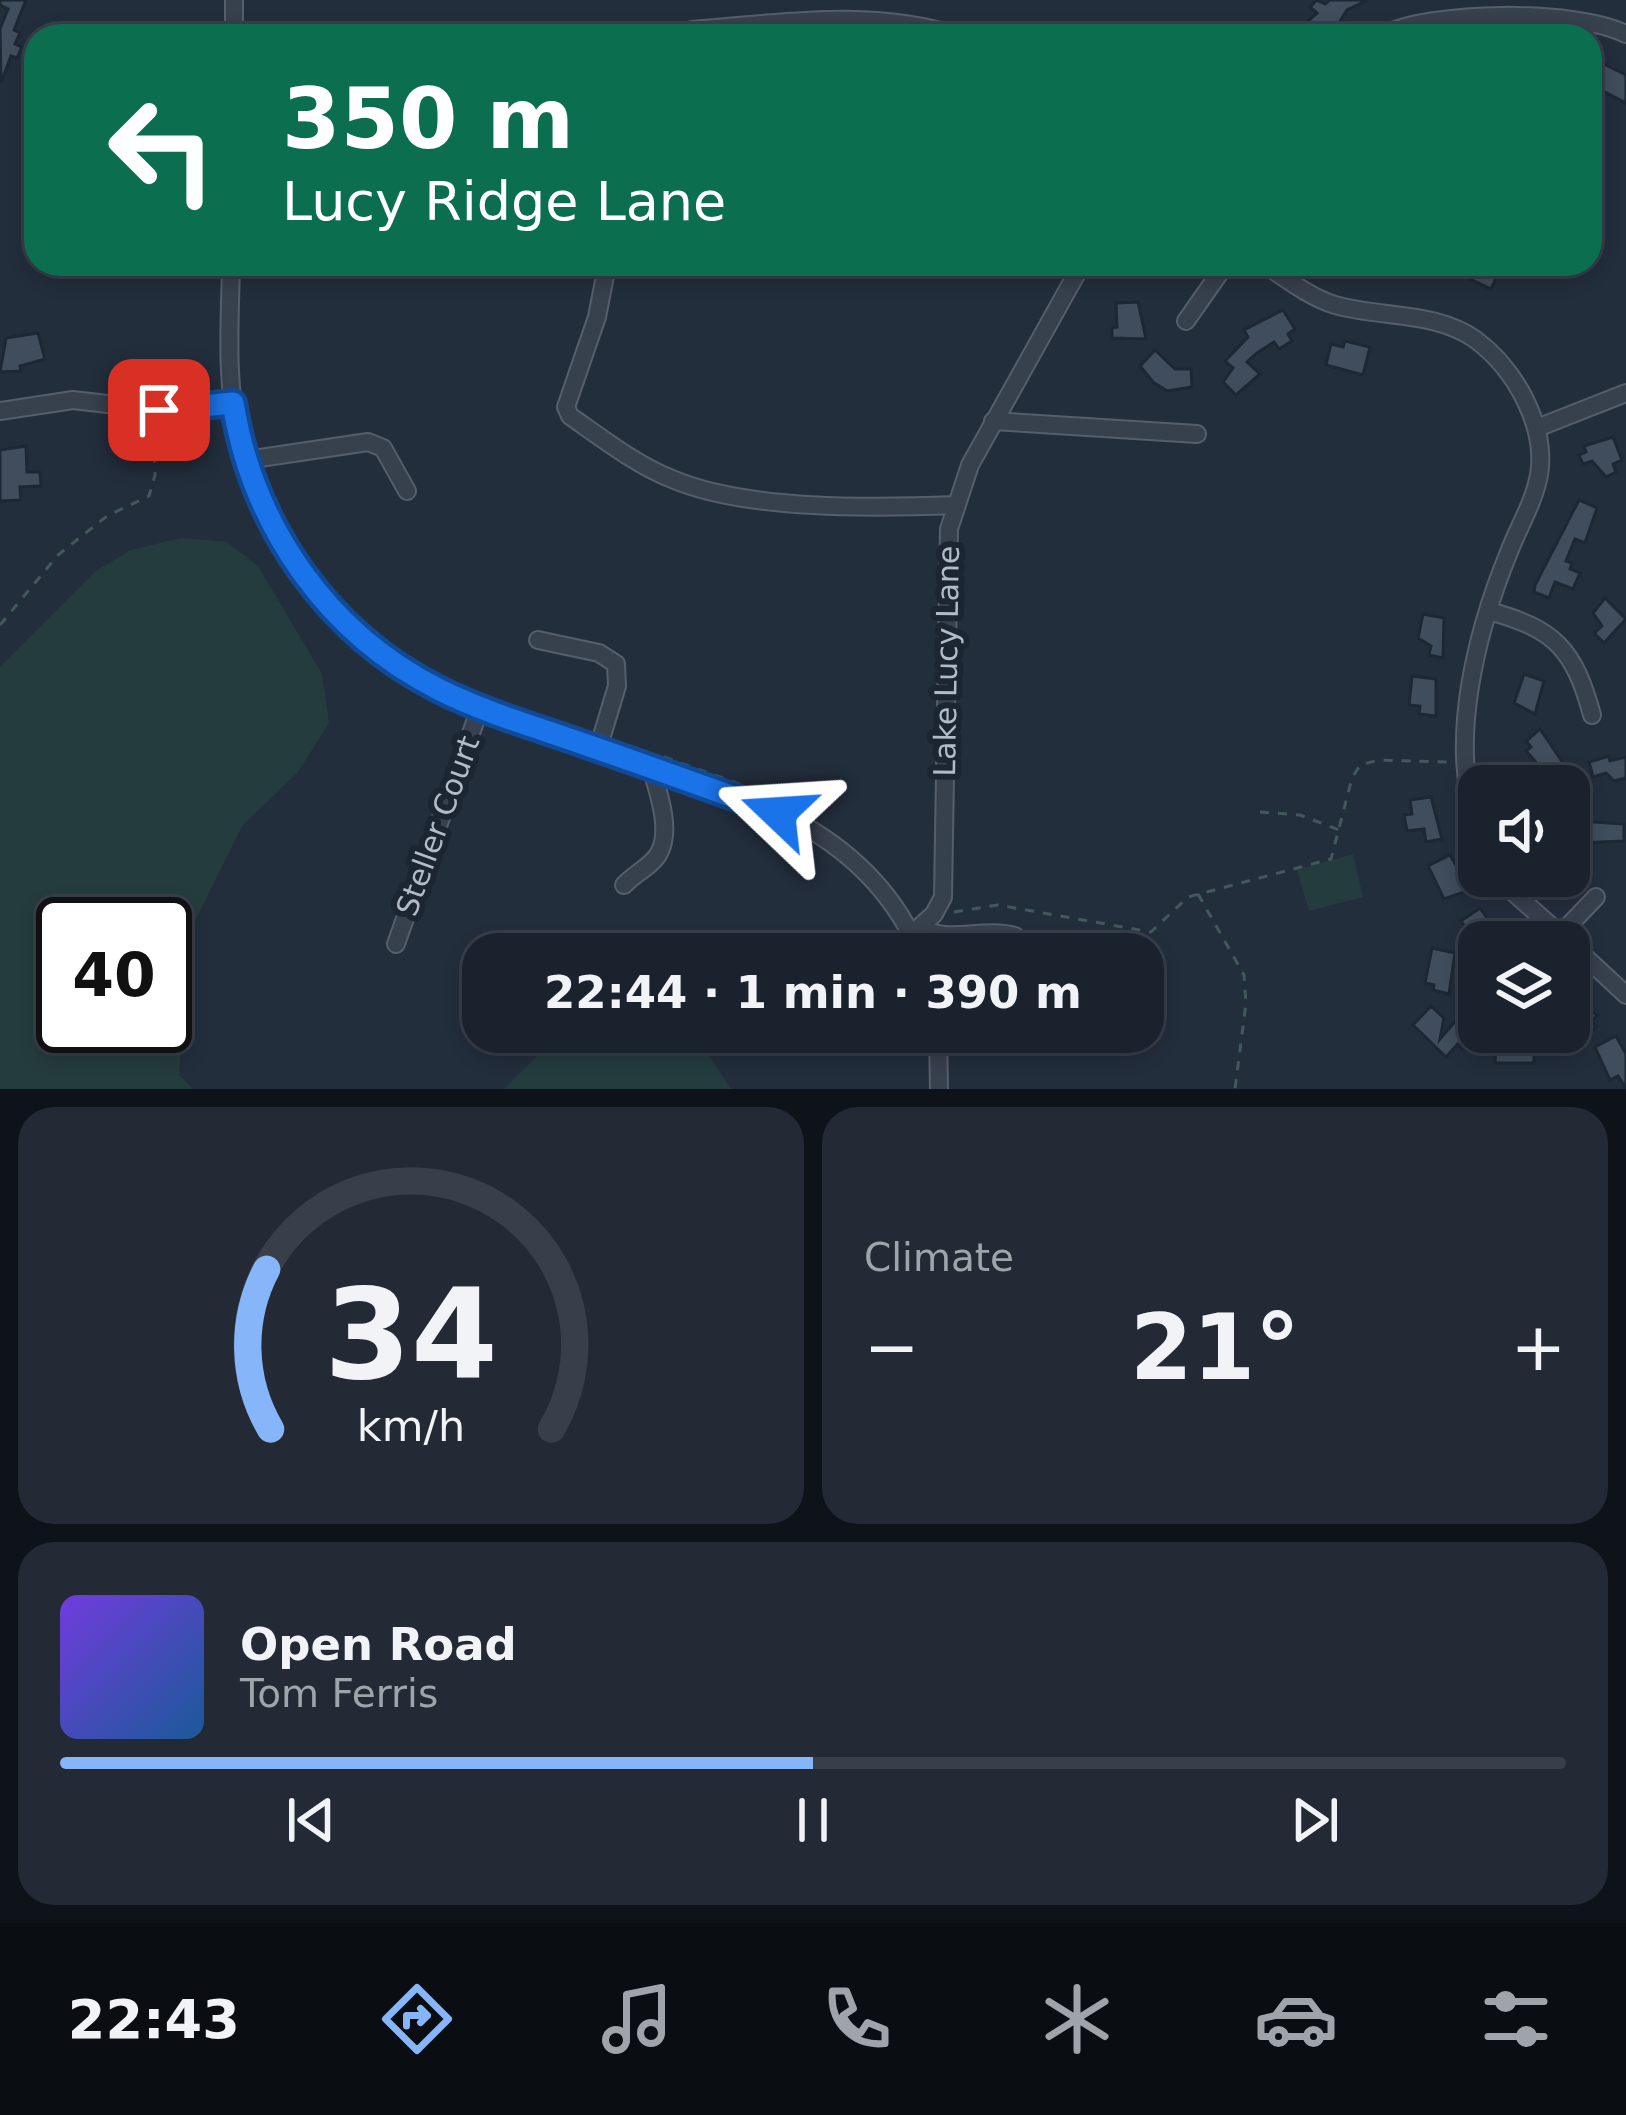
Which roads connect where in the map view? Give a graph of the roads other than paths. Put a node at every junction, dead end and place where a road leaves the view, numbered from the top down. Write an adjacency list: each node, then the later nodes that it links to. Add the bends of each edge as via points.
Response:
1 (773, 24): 2 (street, via 854,17)
2 (909, 24)
3 (1531, 24): 4 (street)
4 (1584, 24)
5 (231, 276): 12 (street)
6 (605, 276): 19 (street, via 566,407 638,463 677,482 742,496)
7 (1075, 276): 14 (street, Lake Lucy Lane)
8 (1218, 276): 10 (street)
9 (1284, 276): 15 (street, via 1331,304 1444,324 1478,341 1521,391)
10 (1186, 321)
11 (1626, 393): 15 (street)
12 (233, 403): 13 (street, via 159,410 73,400); 17 (street)
13 (0, 411)
14 (993, 422): 16 (street); 19 (street, Lake Lucy Lane)
15 (1537, 428): 20 (street, via 1540,471)
16 (1197, 434)
17 (246, 460): 18 (street, via 368,442 383,448); 22 (street, via 298,568 357,636)
18 (407, 491)
19 (956, 506): 32 (street, Lake Lucy Lane, via 949,529 943,897)
20 (1490, 611): 23 (street, via 1533,623 1568,652); 26 (street, via 1468,713)
21 (538, 640): 24 (street, via 616,664)
22 (480, 708): 24 (street); 35 (street, Steller Court)
23 (1592, 715)
24 (598, 749): 25 (street)
25 (648, 759): 27 (street, via 663,840 654,860); 32 (street, via 828,839)
26 (1467, 765)
27 (625, 885)
28 (1518, 897): 30 (street)
29 (1596, 897): 31 (street)
30 (1543, 921)
31 (1578, 921)
32 (923, 925): 33 (street); 34 (street)
33 (922, 933)
34 (932, 933)
35 (396, 944)
36 (1590, 964): 37 (street)
37 (1626, 995)
38 (938, 1053): 39 (street)
39 (939, 1089)

